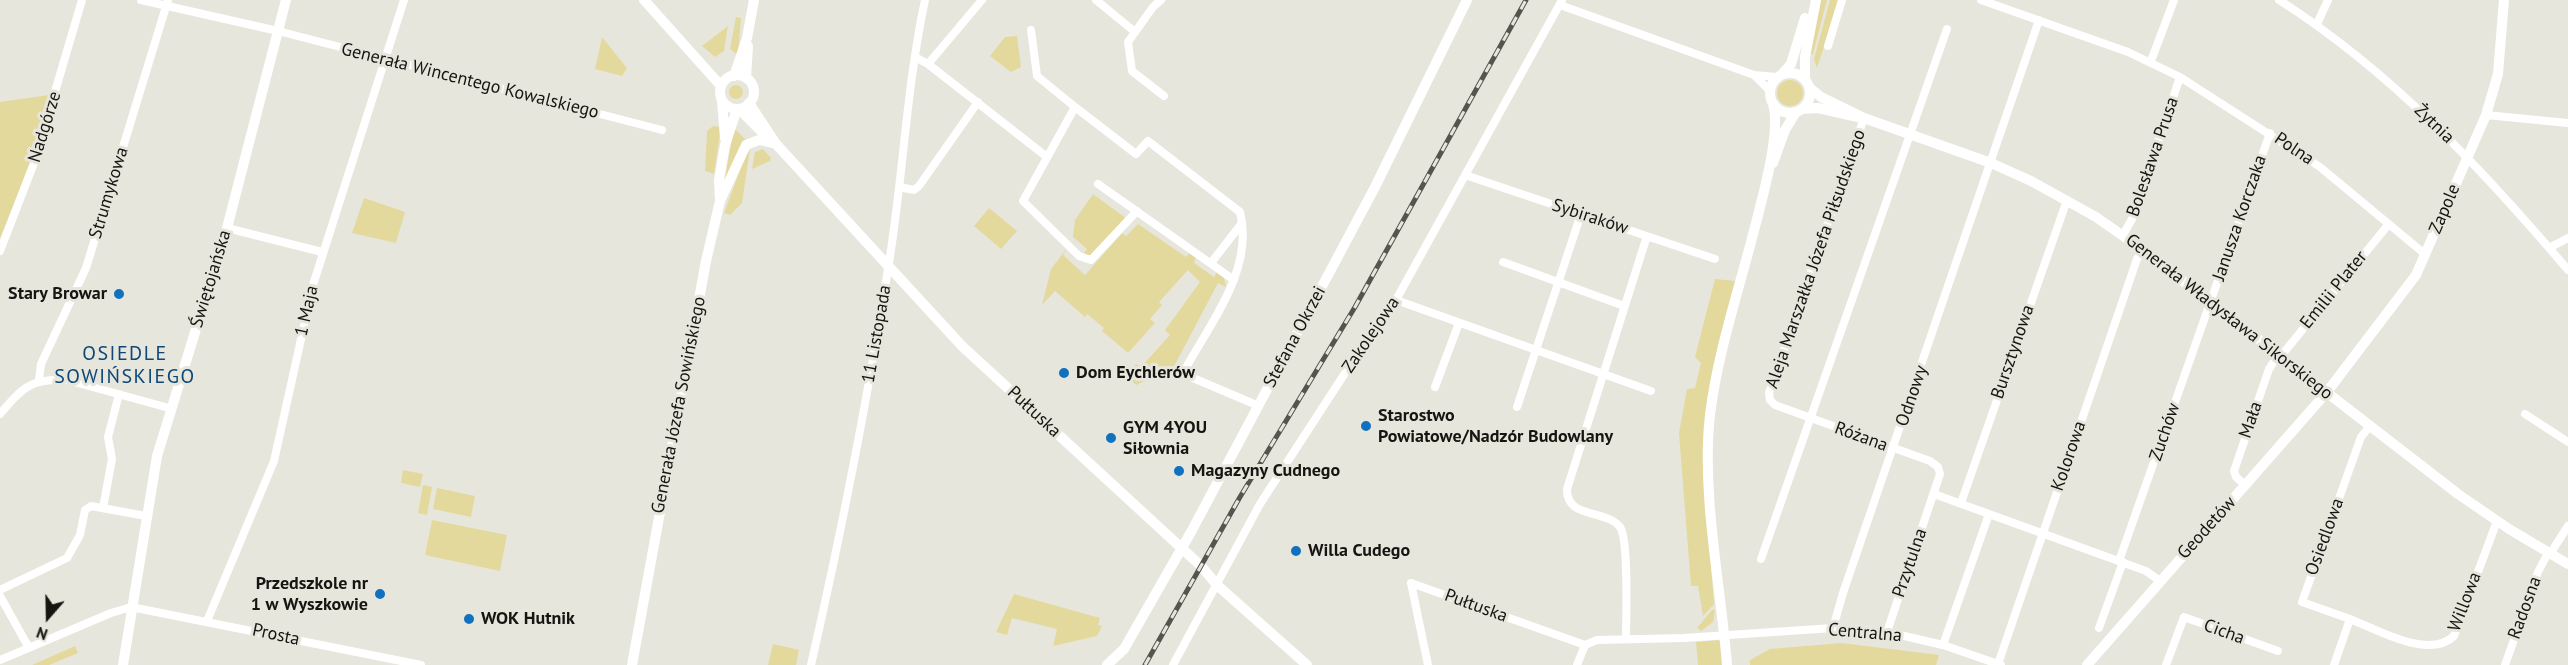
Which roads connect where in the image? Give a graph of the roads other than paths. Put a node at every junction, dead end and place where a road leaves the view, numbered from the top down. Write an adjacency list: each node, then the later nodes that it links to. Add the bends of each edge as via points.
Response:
1 (82, 0): 76 (street, Nadgórze, via 34,163)
2 (141, 0): 20 (street, Generała Wincentego Kowalskiego)
3 (286, 0): 26 (street, Świętojańska)
4 (404, 0): 31 (street, 1 Maja)
5 (644, 0): 38 (street, via 692,55)
6 (754, 0): 28 (street)
7 (925, 0): 30 (street, 11 Listopada)
8 (982, 0): 33 (street)
9 (1096, 0): 27 (street)
10 (1161, 0): 27 (street)
11 (1467, 0): 98 (street, Stefana Okrzei, via 1375,187)
12 (1810, 0): 35 (street, via 1795,55)
13 (1816, 0): 39 (street, via 1805,57)
14 (1842, 0): 29 (street)
15 (1981, 0): 22 (street, Polna)
16 (2174, 0): 32 (street)
17 (2279, 0): 23 (street, Żytnia)
18 (2328, 0): 23 (street)
19 (2504, 0): 49 (street, Zapole, via 2498,74)
20 (167, 2): 26 (street, Generała Wincentego Kowalskiego); 93 (street, Strumykowa, via 86,268 40,364)
21 (1561, 2): 34 (street); 60 (street, Zakolejowa)
22 (2039, 20): 32 (street, Polna); 59 (street, Odnowy)
23 (2317, 24): 57 (street, Żytnia, via 2383,76)
24 (1947, 28): 54 (street, Różana)
25 (1031, 30): 46 (street, via 1037,76)
26 (278, 31): 31 (street, Generała Wincentego Kowalskiego); 70 (street, Świętojańska)
27 (1135, 32): 41 (street, via 1128,42 1132,71)
28 (747, 38): 37 (street); 38 (street)
29 (1828, 46)
30 (915, 57): 33 (street); 63 (street, 11 Listopada)
31 (385, 60): 52 (street, Generała Wincentego Kowalskiego); 77 (street, 1 Maja)
32 (2151, 61): 36 (street, Polna)
33 (928, 64): 43 (street)
34 (1754, 75): 35 (street); 40 (street)
35 (1780, 75): 39 (street, via 1795,73); 40 (street)
36 (2180, 77): 53 (street, Polna); 72 (street, Bolesława Prusa)
37 (746, 78): 38 (street); 44 (street, via 753,90)
38 (727, 80): 42 (street)
39 (1808, 84): 48 (street, via 1809,100); 50 (street, Generała Władysława Sikorskiego, via 1824,98)
40 (1770, 91): 45 (street)
41 (1164, 96)
42 (722, 101): 47 (street); 56 (street, Generała Józefa Sowińskiego)
43 (978, 102): 58 (street); 63 (street, via 919,186 914,190)
44 (749, 103): 47 (street); 55 (street, Pułtuska)
45 (1773, 104): 48 (street, via 1783,112); 61 (street, via 1775,127)
46 (1075, 106): 58 (street); 68 (street, via 1136,154 1148,141 1239,212)
47 (738, 109): 55 (street, Pułtuska); 56 (street, Generała Józefa Sowińskiego)
48 (1799, 110): 50 (street, Generała Władysława Sikorskiego, via 1818,108); 61 (street, via 1785,130)
49 (2486, 115): 51 (street); 57 (street, Zapole)
50 (1864, 118): 54 (street, Generała Władysława Sikorskiego); 103 (street, Aleja Marszałka Józefa Piłsudskiego, via 1769,393 1775,405)
51 (2568, 123)
52 (662, 130)
53 (2270, 133): 69 (street, Polna, via 2320,167); 87 (street, Janusza Korczaka)
54 (1910, 134): 59 (street, Generała Władysława Sikorskiego); 103 (street, Różana)
55 (776, 144): 65 (street, via 759,140 746,145); 82 (street, Pułtuska)
56 (725, 145): 65 (street, Generała Józefa Sowińskiego)
57 (2468, 156): 74 (street, Żytnia); 78 (street, Zapole)
58 (1047, 158): 66 (street, via 1023,201 1085,259 1096,258)
59 (1991, 163): 64 (street, Generała Władysława Sikorskiego); 106 (street, Odnowy)
60 (1465, 175): 67 (street, Sybiraków); 86 (street, Zakolejowa)
61 (1767, 177): 131 (street, via 1710,416 1709,474)
62 (1098, 184): 66 (street)
63 (899, 187): 82 (street, 11 Listopada)
64 (2067, 200): 72 (street, Generała Władysława Sikorskiego); 109 (street, Bursztynowa)
65 (720, 201): 141 (street, Generała Józefa Sowińskiego)
66 (1137, 211): 81 (street)
67 (1581, 214): 71 (street, Sybiraków); 85 (street)
68 (1242, 223): 81 (street); 84 (street, via 1239,271)
69 (2388, 225): 78 (street, Polna); 91 (street, Emilii Plater)
70 (226, 228): 77 (street); 100 (street, Świętojańska)
71 (1647, 236): 79 (street, Sybiraków); 88 (street)
72 (2123, 236): 75 (street, Generała Władysława Sikorskiego)
73 (2568, 238): 74 (street)
74 (2549, 248): 83 (street, Żytnia)
75 (2143, 250): 87 (street, Generała Władysława Sikorskiego); 115 (street, Kolorowa)
76 (0, 251)
77 (322, 252): 127 (street, 1 Maja, via 274,461)
78 (2426, 255): 96 (street, Zapole, via 2408,286)
79 (1715, 259)
80 (1503, 262): 85 (street)
81 (1211, 264): 84 (street)
82 (889, 268): 116 (street, Pułtuska, via 962,346); 142 (street, 11 Listopada, via 847,501)
83 (2568, 270)
84 (1234, 280): 98 (street, via 1187,366 1188,372 1192,378)
85 (1558, 282): 88 (street); 90 (street)
86 (1396, 300): 89 (street); 122 (street, Zakolejowa, via 1260,504)
87 (2211, 302): 91 (street, Generała Władysława Sikorskiego); 119 (street, Zuchów)
88 (1624, 306): 92 (street)
89 (1459, 323): 90 (street); 94 (street)
90 (1535, 351): 92 (street); 99 (street)
91 (2280, 355): 96 (street, Generała Władysława Sikorskiego); 107 (street, Mała, via 2269,369 2234,471)
92 (1602, 374): 95 (street); 132 (street, via 1567,494 1576,508 1613,521 1624,535)
93 (39, 380): 97 (street, via 67,380); 101 (street, via 18,392)
94 (1435, 387)
95 (1651, 391)
96 (2327, 392): 104 (street, Generała Władysława Sikorskiego); 107 (street, Geodetów)
97 (119, 394): 100 (street); 110 (street, via 108,437 112,459)
98 (1259, 405): 116 (street, Stefana Okrzei)
99 (1516, 407)
100 (170, 408): 112 (street, Świętojańska)
101 (0, 414)
102 (2525, 414): 105 (street)
103 (1811, 419): 106 (street, Różana); 118 (street)
104 (2370, 426): 113 (street, Generała Władysława Sikorskiego); 126 (street, Osiedlowa, via 2361,437 2302,602)
105 (2568, 442)
106 (1894, 448): 108 (street, Różana, via 1938,467 1940,474); 128 (street, Odnowy)
107 (2245, 485): 121 (street, Geodetów)
108 (1934, 494): 109 (street); 130 (street, Przytulna)
109 (1961, 504): 111 (street)
110 (103, 508): 112 (street); 123 (street, via 91,506 85,510 80,535 67,558)
111 (1989, 514): 115 (street); 134 (street)
112 (146, 516): 125 (street, Świętojańska)
113 (2496, 521): 117 (street, Generała Władysława Sikorskiego); 126 (street, Willowa, via 2454,636 2448,642 2421,646)
114 (2568, 526): 117 (street, Radosna)
115 (2043, 532): 119 (street); 138 (street, Kolorowa)
116 (1181, 548): 122 (street, Pułtuska); 143 (street, Stefana Okrzei, via 1124,649)
117 (2549, 554): 120 (street, Generała Władysława Sikorskiego); 152 (street, Radosna, via 2538,572)
118 (1761, 559)
119 (2121, 562): 121 (street, via 2151,573); 129 (street, Zuchów)
120 (2568, 564)
121 (2160, 581): 149 (street, Geodetów)
122 (1217, 585): 144 (street, Zakolejowa); 145 (street, Pułtuska)
123 (0, 590)
124 (0, 596): 135 (street)
125 (131, 608): 127 (street, Prosta); 135 (street); 139 (street, Świętojańska)
126 (2350, 619): 151 (street)
127 (207, 621): 140 (street, Prosta)
128 (1833, 628): 130 (street, Centralna); 131 (street, Centralna)
129 (2099, 628)
130 (1887, 632): 134 (street, Centralna)
131 (1724, 634): 132 (street, Centralna); 148 (street)
132 (1626, 639): 133 (street, via 1597,640)
133 (1585, 645): 146 (street, Pułtuska, via 1411,583); 147 (street)
134 (1943, 645): 138 (street, Centralna)
135 (29, 648): 137 (street)
136 (2278, 651): 150 (street, Cicha, via 2184,617)
137 (0, 660)
138 (2000, 664)
139 (123, 665)
140 (421, 665)
141 (632, 665)
142 (811, 665)
143 (1107, 665)
144 (1173, 665)
145 (1307, 665)
146 (1428, 665)
147 (1577, 665)
148 (1726, 665)
149 (2087, 665)
150 (2166, 665)
151 (2334, 665)
152 (2505, 665)

